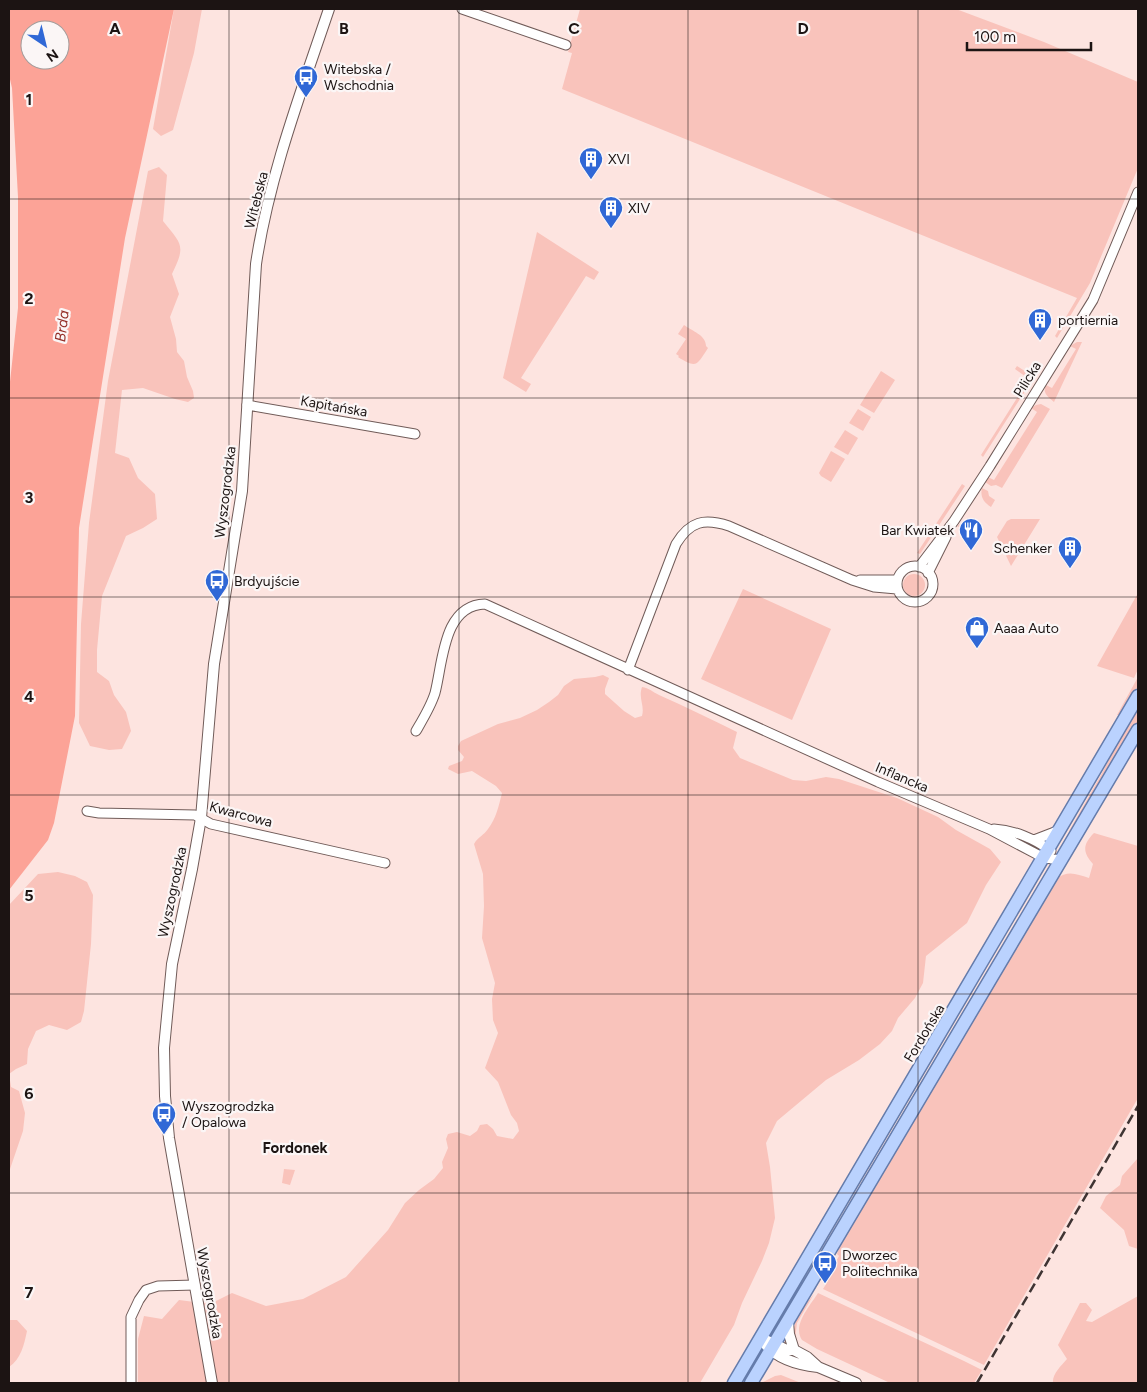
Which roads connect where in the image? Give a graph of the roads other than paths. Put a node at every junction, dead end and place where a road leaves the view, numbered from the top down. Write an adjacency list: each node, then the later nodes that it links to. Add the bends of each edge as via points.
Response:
1 (329, 9): 5 (street, Witebska, via 283,152 262,231 256,264)
2 (462, 9): 3 (street)
3 (566, 45)
4 (1138, 192): 7 (street, Pilicka, via 1093,300)
5 (247, 405): 6 (street, Kapitańska); 17 (street, Wyszogrodzka, via 242,490 214,664)
6 (415, 434)
7 (954, 521): 8 (street, Pilicka); 9 (street, Pilicka)
8 (919, 567): 9 (street); 10 (street, via 903,571)
9 (928, 573): 10 (street, via 932,588 923,600 906,600)
10 (897, 584): 11 (street, via 874,587 729,526 711,521 693,525 683,532 676,544)
11 (628, 670): 14 (street, Inflancka, via 493,606 477,604 464,611 451,627 434,694); 18 (street, Inflancka)
12 (1138, 696): 19 (main road, Fordońska)
13 (1138, 730): 15 (main road)
14 (416, 731)
15 (1134, 746): 23 (main road)
16 (87, 811): 17 (street, Kwarcowa, via 195,815)
17 (201, 818): 22 (street, Kwarcowa, via 212,824); 24 (street, Wyszogrodzka, via 172,964 164,1048 169,1138)
18 (989, 829): 20 (street, Inflancka, via 1001,829); 21 (street, Inflancka)
19 (1060, 830): 20 (street); 21 (main road, Fordońska)
20 (1034, 840): 21 (street, Inflancka)
21 (1046, 854): 23 (street); 26 (main road, Fordońska)
22 (384, 860)
23 (1062, 860): 25 (main road)
24 (195, 1285): 30 (street, via 158,1286 146,1290 139,1300 131,1317); 31 (street, Wyszogrodzka)
25 (788, 1322): 27 (main road); 28 (street)
26 (761, 1338): 27 (street); 32 (main road, Fordońska)
27 (773, 1348): 28 (street); 29 (street, via 800,1365); 33 (main road)
28 (794, 1350): 29 (street)
29 (818, 1367): 34 (street)
30 (131, 1383)
31 (212, 1383)
32 (734, 1383)
33 (751, 1383)
34 (856, 1383)

